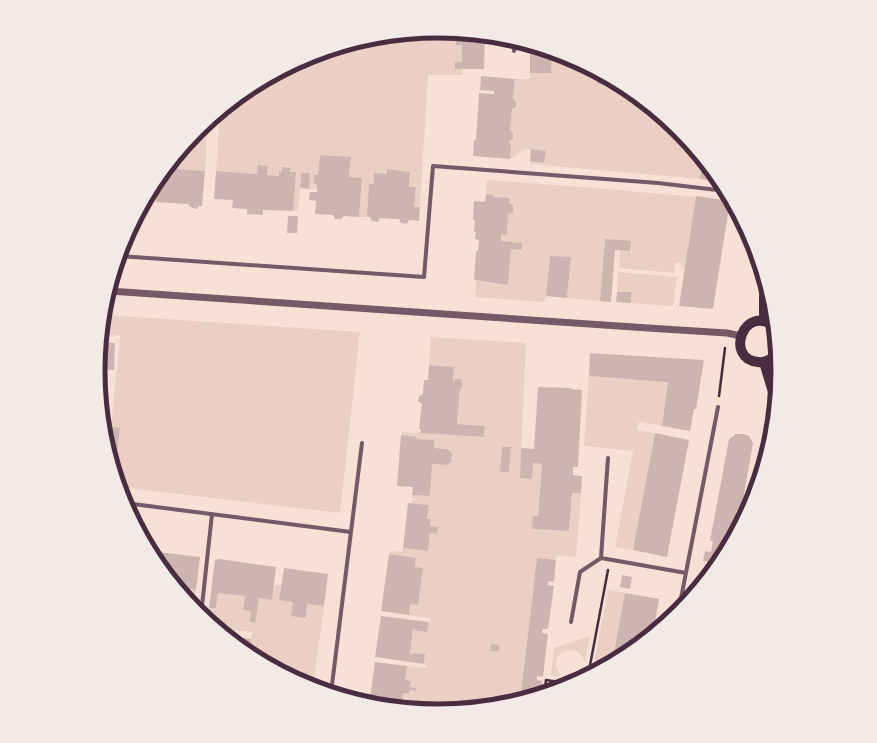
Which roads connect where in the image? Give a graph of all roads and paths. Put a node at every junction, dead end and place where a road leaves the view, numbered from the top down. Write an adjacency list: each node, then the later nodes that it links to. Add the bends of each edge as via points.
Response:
1 (514, 46): 2 (street)
2 (514, 51)
3 (718, 190): 4 (street, via 433,166 424,277)
4 (126, 256)
5 (114, 291): 9 (street)
6 (764, 298): 7 (main road)
7 (764, 321): 8 (main road); 10 (main road, via 749,324)
8 (768, 323)
9 (727, 334): 10 (street); 14 (path)
10 (741, 336): 12 (main road, via 740,344 745,356 756,362)
11 (771, 360): 12 (main road)
12 (764, 362): 13 (main road)
13 (771, 386)
14 (718, 407): 22 (street)
15 (362, 443): 19 (street)
16 (608, 458): 20 (street)
17 (132, 504): 18 (street)
18 (212, 514): 19 (street); 24 (street)
19 (351, 532): 28 (street)
20 (600, 558): 21 (street); 25 (street, via 580,572)
21 (610, 559): 22 (street); 26 (path)
22 (686, 572): 23 (street)
23 (681, 600)
24 (202, 606)
25 (571, 622)
26 (589, 669)
27 (560, 682): 29 (path, via 546,680)
28 (332, 687)
29 (545, 687)

